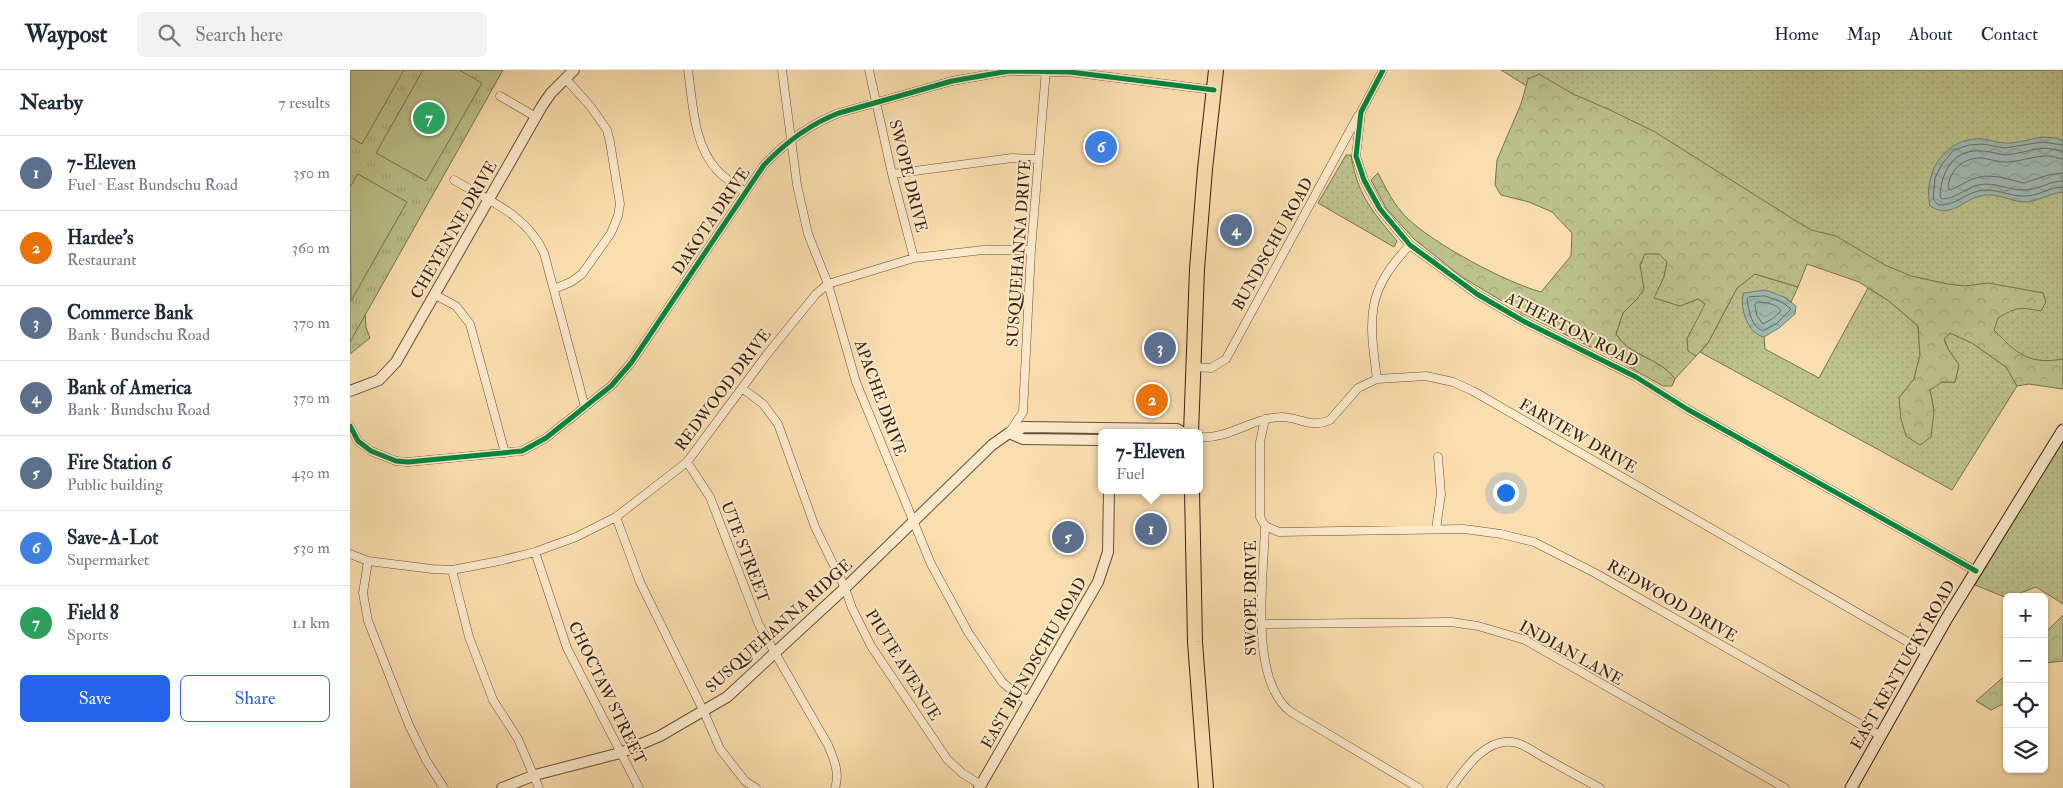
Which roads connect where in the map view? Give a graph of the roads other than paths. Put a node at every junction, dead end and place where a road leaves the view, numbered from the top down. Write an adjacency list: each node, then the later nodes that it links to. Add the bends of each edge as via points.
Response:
1 (574, 70): 8 (street, CHEYENNE DRIVE)
2 (688, 70): 18 (street, via 703,149 718,171)
3 (782, 70): 14 (street, APACHE DRIVE)
4 (869, 70): 11 (street, SWOPE DRIVE)
5 (1046, 70): 9 (street, DAKOTA DRIVE); 11 (street, DAKOTA DRIVE, via 977,75); 15 (street, SUSQUEHANNA DRIVE)
6 (1216, 70): 9 (highway)
7 (1383, 70): 12 (street, ATHERTON ROAD)
8 (565, 78): 13 (street, CHEYENNE DRIVE); 24 (street, via 607,130 620,204 611,233 586,268 576,279)
9 (1214, 90): 26 (highway, via 1201,221)
10 (500, 96): 13 (street)
11 (876, 103): 14 (street, DAKOTA DRIVE, via 822,119); 16 (street, SWOPE DRIVE)
12 (1361, 112): 20 (street, ATHERTON ROAD, via 1356,156 1358,167 1380,209); 26 (street, BUNDSCHU ROAD, via 1226,359 1211,368)
13 (536, 117): 19 (street, CHEYENNE DRIVE)
14 (791, 140): 18 (street, DAKOTA DRIVE, via 764,165); 23 (street, APACHE DRIVE, via 808,234)
15 (1038, 160): 16 (street, via 1012,158); 21 (street, SUSQUEHANNA DRIVE)
16 (892, 174): 22 (street, SWOPE DRIVE)
17 (454, 180): 19 (street)
18 (745, 192): 30 (street, DAKOTA DRIVE, via 631,363)
19 (488, 200): 24 (street, via 516,216 532,231 544,252); 25 (street, CHEYENNE DRIVE)
20 (1410, 245): 27 (street, via 1384,276 1374,298 1372,324); 52 (street, ATHERTON ROAD, via 1477,294 1525,322 1636,377 1687,409)
21 (1030, 250): 22 (street, REDWOOD DRIVE, via 983,250); 36 (street, SUSQUEHANNA DRIVE, via 1023,412)
22 (914, 258): 23 (street, REDWOOD DRIVE)
23 (828, 284): 28 (street, REDWOOD DRIVE, via 816,294); 45 (street, APACHE DRIVE, via 856,382)
24 (554, 289): 30 (street)
25 (435, 294): 29 (street, CHEYENNE DRIVE, via 388,372 370,384); 39 (street, via 456,306 470,324)
26 (1194, 367): 33 (highway)
27 (1377, 379): 31 (street, FARVIEW DRIVE, via 1358,388 1324,423 1310,424 1283,417); 55 (street, FARVIEW DRIVE, via 1426,376 1473,391)
28 (742, 388): 41 (street, REDWOOD DRIVE); 53 (street, PIUTE AVENUE, via 763,404 778,424 815,527)
29 (350, 391)
30 (586, 407): 39 (street, DAKOTA DRIVE, via 537,444 522,451)
31 (1265, 419): 37 (street, FARVIEW DRIVE, via 1222,436); 46 (street, SWOPE DRIVE, via 1260,442 1260,518)
32 (350, 426): 39 (street, DAKOTA DRIVE, via 358,441 370,451 396,461)
33 (1192, 429)
34 (1098, 430): 36 (street, SUSQUEHANNA RIDGE, via 1024,427)
35 (2063, 430): 52 (main road, EAST KENTUCKY ROAD)
36 (1009, 433): 38 (street, via 1023,439); 45 (street, SUSQUEHANNA RIDGE, via 992,445)
37 (1203, 437)
38 (1098, 440)
39 (505, 453)
40 (1438, 457): 47 (street, via 1440,494)
41 (687, 462): 44 (street, REDWOOD DRIVE); 56 (street, UTE STREET, via 710,497 746,596)
42 (1109, 494): 57 (street, EAST BUNDSCHU ROAD, via 1109,540 1104,568)
43 (1192, 494): 69 (highway, via 1195,642)
44 (616, 517): 48 (street, REDWOOD DRIVE); 58 (street, via 640,582)
45 (912, 522): 53 (street, SUSQUEHANNA RIDGE); 57 (street, APACHE DRIVE, via 968,632 1002,682)
46 (1265, 526): 47 (street, REDWOOD DRIVE, via 1279,532); 54 (street, SWOPE DRIVE)
47 (1436, 529): 59 (street, REDWOOD DRIVE, via 1464,529 1534,542 1595,573)
48 (535, 552): 51 (street, REDWOOD DRIVE); 60 (street, CHOCTAW STREET, via 567,648)
49 (350, 554): 50 (street, REDWOOD DRIVE)
50 (368, 561): 51 (street, REDWOOD DRIVE); 63 (street, via 363,593 368,621 408,725)
51 (452, 570): 61 (street, via 467,629 494,700 518,739)
52 (1976, 571): 55 (main road, EAST KENTUCKY ROAD)
53 (845, 588): 56 (street, SUSQUEHANNA RIDGE); 62 (street, PIUTE AVENUE, via 871,646 954,766)
54 (1262, 624): 70 (street, SWOPE DRIVE, via 1266,671 1275,695 1284,707); 73 (street, INDIAN LANE, via 1451,622 1509,634 1563,661)
55 (1927, 653): 59 (main road, EAST KENTUCKY ROAD)
56 (775, 654): 58 (street, SUSQUEHANNA RIDGE, via 727,697); 68 (street, UTE STREET, via 836,762)
57 (1030, 701): 62 (street, EAST BUNDSCHU ROAD)
58 (704, 712): 60 (street, SUSQUEHANNA RIDGE); 67 (street, via 731,765 744,781)
59 (1881, 736): 74 (main road, EAST KENTUCKY ROAD)
60 (620, 753): 61 (street, SUSQUEHANNA RIDGE); 66 (street, CHOCTAW STREET)
61 (535, 776): 64 (street, SUSQUEHANNA RIDGE); 65 (street)
62 (980, 786)
63 (444, 788)
64 (502, 788)
65 (539, 788)
66 (638, 788)
67 (756, 788)
68 (835, 788)
69 (1206, 788)
70 (1419, 788)
71 (1451, 788): 72 (street, via 1483,751 1507,742 1522,745)
72 (1600, 788)
73 (1785, 788)
74 (1851, 788)

